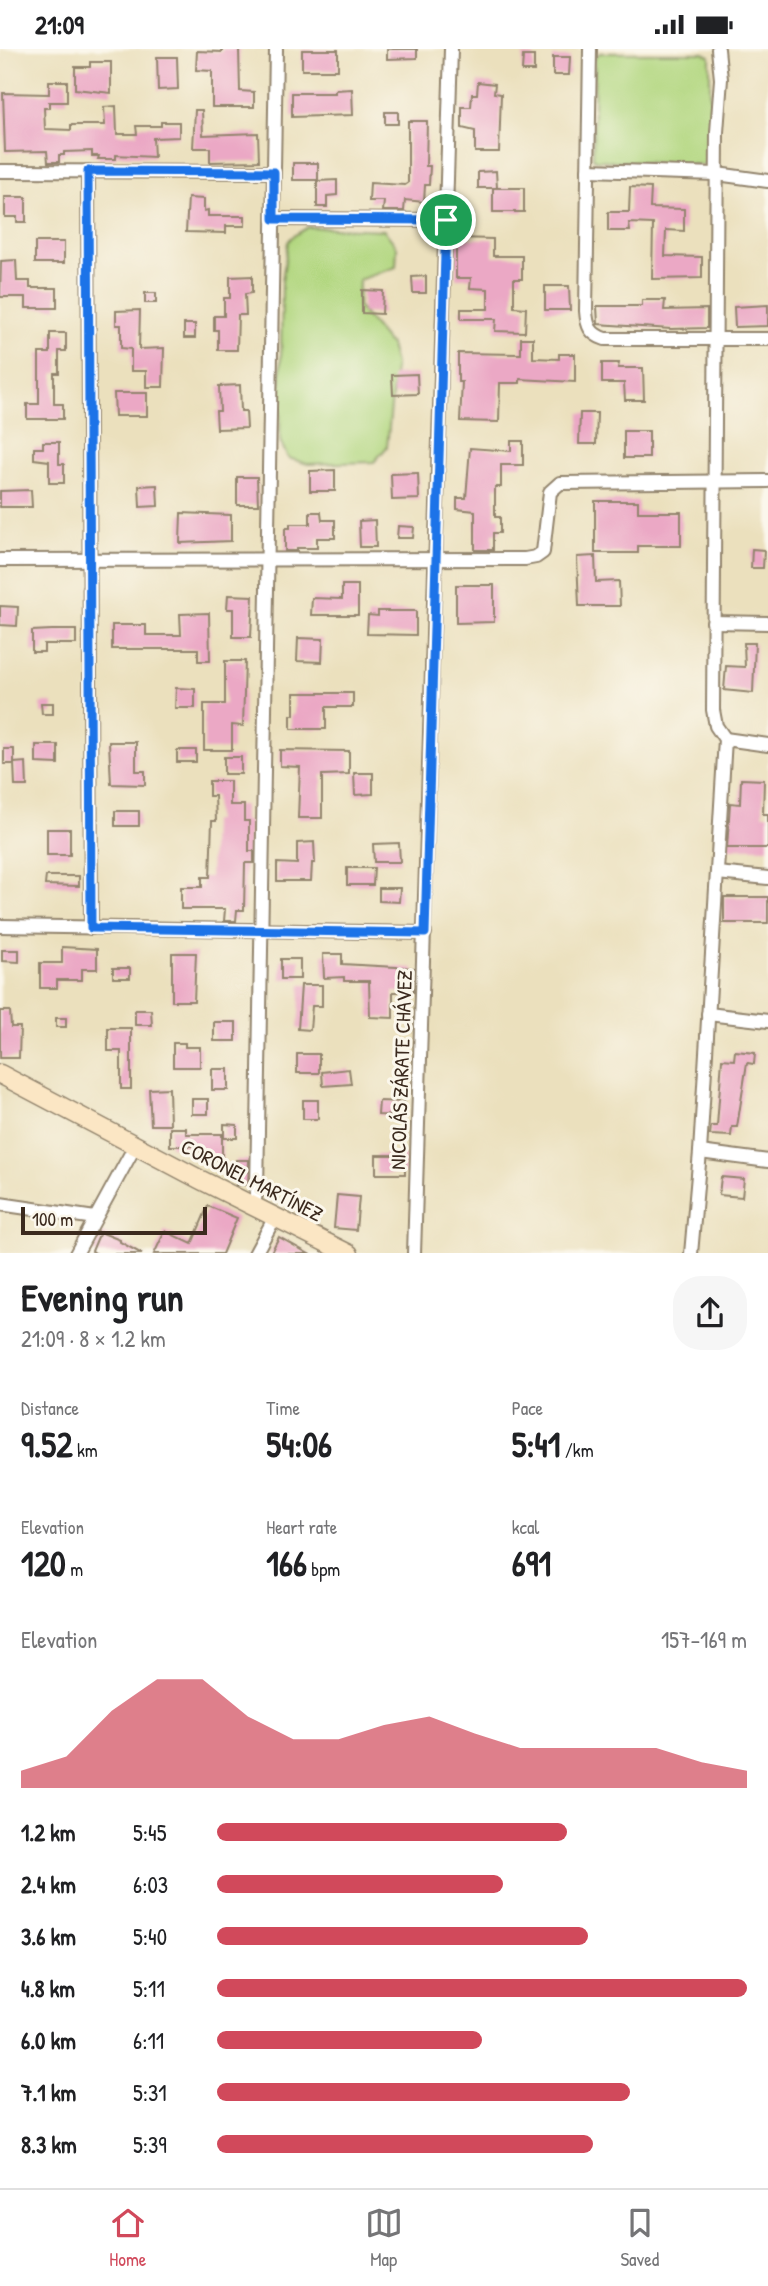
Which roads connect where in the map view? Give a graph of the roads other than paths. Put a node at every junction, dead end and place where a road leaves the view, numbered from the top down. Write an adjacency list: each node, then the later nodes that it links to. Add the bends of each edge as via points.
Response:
1 (276, 49): 8 (street)
2 (451, 49): 12 (street, NICOLÁS ZÁRATE CHÁVEZ)
3 (590, 49): 5 (street)
4 (718, 49): 9 (street)
5 (588, 170): 9 (street); 13 (street, via 586,311 591,331 606,339)
6 (0, 171): 7 (street)
7 (88, 171): 8 (street); 20 (street)
8 (274, 172): 11 (street)
9 (717, 174): 10 (street); 13 (street)
10 (768, 181)
11 (274, 219): 12 (street); 17 (street)
12 (446, 220): 18 (street, NICOLÁS ZÁRATE CHÁVEZ)
13 (716, 339): 14 (street); 15 (street)
14 (768, 339)
15 (714, 480): 16 (street); 18 (street, via 560,483 550,492 545,543 536,557); 21 (street)
16 (768, 481)
17 (269, 559): 18 (street); 20 (street); 29 (street)
18 (435, 559): 30 (street, NICOLÁS ZÁRATE CHÁVEZ)
19 (0, 560): 20 (street)
20 (89, 560): 28 (street)
21 (712, 622): 22 (street); 23 (street, via 713,710)
22 (768, 623)
23 (725, 739): 24 (street); 25 (street)
24 (768, 745)
25 (717, 873): 26 (street); 31 (street)
26 (768, 878)
27 (0, 926): 28 (street)
28 (91, 928): 29 (street)
29 (262, 930): 30 (street); 38 (street, via 257,1191)
30 (425, 933): 44 (street, NICOLÁS ZÁRATE CHÁVEZ)
31 (708, 1014): 32 (street); 35 (street)
32 (768, 1021)
33 (0, 1074): 34 (main road, CORONEL MARTÍNEZ)
34 (135, 1146): 38 (main road, CORONEL MARTÍNEZ); 40 (street)
35 (700, 1152): 36 (street); 45 (street)
36 (768, 1161)
37 (0, 1204): 40 (street)
38 (253, 1206): 39 (main road, CORONEL MARTÍNEZ)
39 (275, 1217): 42 (street); 43 (main road, CORONEL MARTÍNEZ)
40 (95, 1218): 41 (street)
41 (77, 1253)
42 (256, 1253)
43 (347, 1253)
44 (414, 1253)
45 (691, 1253)

